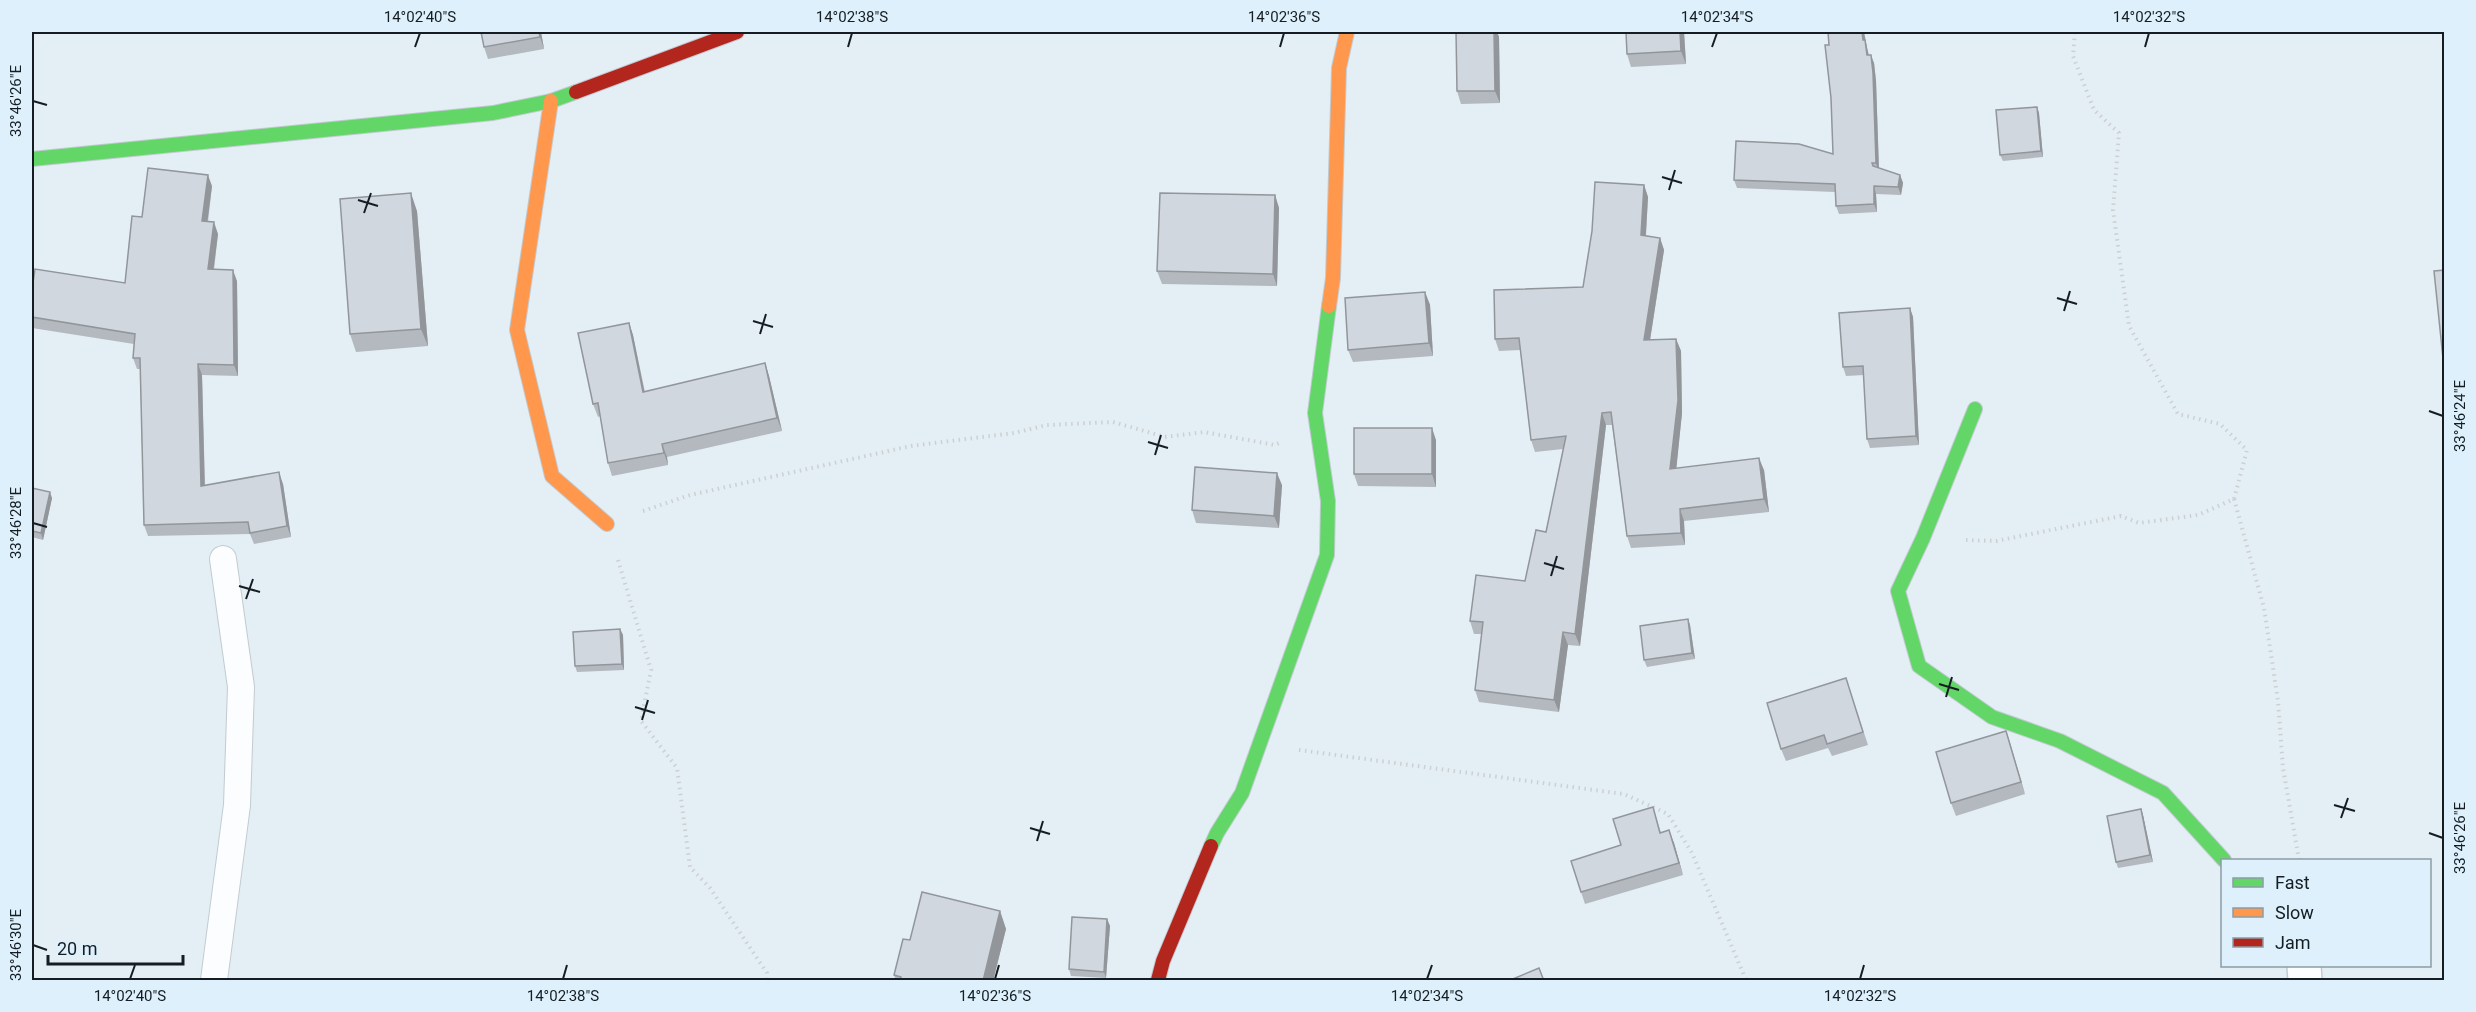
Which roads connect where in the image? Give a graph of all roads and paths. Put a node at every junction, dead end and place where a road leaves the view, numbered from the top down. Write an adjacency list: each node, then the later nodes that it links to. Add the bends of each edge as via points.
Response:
1 (737, 32): 4 (street)
2 (1347, 32): 7 (street, via 1338,68 1333,278)
3 (2075, 32): 8 (path, via 2073,56 2094,110 2119,133 2113,210 2129,326 2178,414 2220,424 2247,450)
4 (551, 101): 5 (street, via 493,113); 9 (street, via 517,330 552,476)
5 (32, 159)
6 (1975, 409): 10 (street)
7 (1315, 413): 9 (path, via 1298,438 1275,445 1204,432 1165,437 1113,422 1047,426 912,446 690,495); 12 (street, via 1328,501 1327,555)
8 (2234, 499): 10 (path, via 2198,514 2139,523 2121,516 1995,541); 14 (path, via 2264,608 2283,768)
9 (607, 524): 16 (path, via 651,670 641,721 677,768 690,867 710,888 767,973)
10 (1923, 538): 13 (street, via 1898,591 1919,666 1992,717 2060,741 2163,793)
11 (223, 559): 15 (lane, via 241,687 237,805)
12 (1259, 744): 17 (street, via 1242,793 1217,833); 18 (path, via 1624,794 1668,814 1692,853)
13 (2222, 859)
14 (2299, 859)
15 (214, 981)
16 (767, 981)
17 (1158, 981)
18 (1746, 981)

